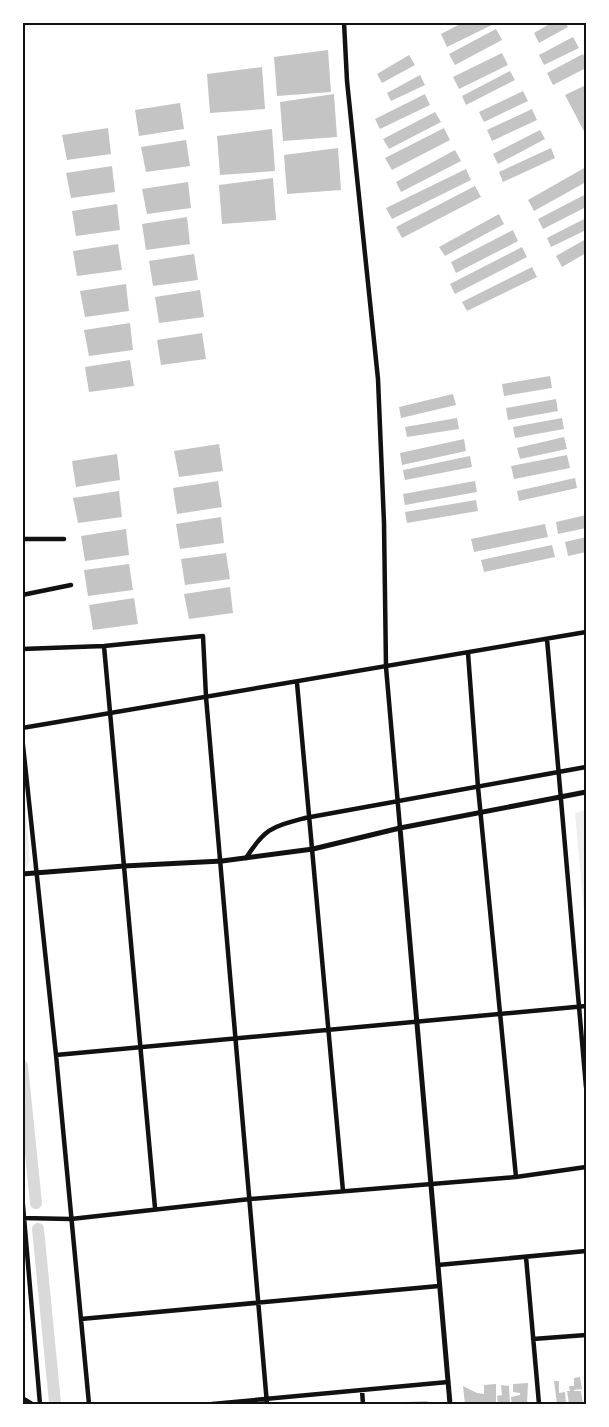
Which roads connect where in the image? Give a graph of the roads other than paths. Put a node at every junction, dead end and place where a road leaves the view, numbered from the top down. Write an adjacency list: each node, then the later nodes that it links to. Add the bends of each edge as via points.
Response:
1 (344, 22): 11 (street, via 378,379)
2 (22, 539): 3 (street)
3 (63, 539)
4 (70, 585): 5 (street)
5 (22, 595)
6 (586, 632): 7 (street)
7 (547, 639): 10 (street); 18 (street)
8 (104, 646): 9 (street); 13 (street, via 203,636); 14 (street)
9 (22, 650)
10 (468, 653): 11 (street); 19 (street)
11 (386, 667): 12 (street); 22 (street)
12 (297, 682): 13 (street); 25 (street)
13 (206, 697): 14 (street); 27 (street)
14 (111, 714): 15 (street); 28 (street)
15 (22, 728)
16 (22, 736): 29 (street)
17 (586, 767): 18 (street)
18 (559, 772): 19 (street); 21 (street)
19 (477, 787): 22 (street); 23 (street)
20 (586, 792): 21 (street)
21 (561, 798): 23 (street); 31 (street)
22 (398, 801): 24 (street); 26 (street, via 278,825 264,833)
23 (480, 812): 24 (street); 33 (street)
24 (400, 828): 25 (street); 34 (street)
25 (313, 849): 26 (street); 35 (street)
26 (246, 858): 27 (street)
27 (222, 861): 28 (street); 36 (street)
28 (124, 866): 29 (street); 37 (street)
29 (37, 872): 30 (street); 38 (street)
30 (22, 874)
31 (579, 1006): 32 (street); 33 (street); 39 (street)
32 (586, 1006)
33 (500, 1014): 34 (street); 41 (street)
34 (417, 1022): 35 (street); 42 (street)
35 (329, 1030): 36 (street); 43 (street)
36 (237, 1038): 37 (street); 45 (street)
37 (141, 1047): 38 (street); 46 (street)
38 (56, 1055): 48 (street)
39 (586, 1087)
40 (586, 1167): 41 (street)
41 (516, 1177): 42 (street)
42 (430, 1185): 43 (street); 51 (street)
43 (343, 1191): 45 (street)
44 (22, 1194): 47 (street)
45 (250, 1199): 46 (street); 53 (street)
46 (155, 1208): 48 (street)
47 (24, 1219): 48 (street); 62 (street)
48 (71, 1219): 54 (street)
49 (586, 1251): 50 (street)
50 (526, 1257): 51 (street); 56 (street)
51 (438, 1265): 52 (street)
52 (439, 1286): 53 (street); 57 (street)
53 (259, 1302): 54 (street); 60 (street)
54 (81, 1319): 63 (street)
55 (586, 1335): 56 (street)
56 (533, 1339): 67 (street)
57 (448, 1382): 58 (street); 66 (street)
58 (362, 1390): 60 (street); 65 (street)
59 (22, 1398): 61 (street)
60 (267, 1402): 64 (street)
61 (32, 1404)
62 (40, 1404)
63 (89, 1404)
64 (212, 1404)
65 (363, 1404)
66 (450, 1404)
67 (539, 1404)

